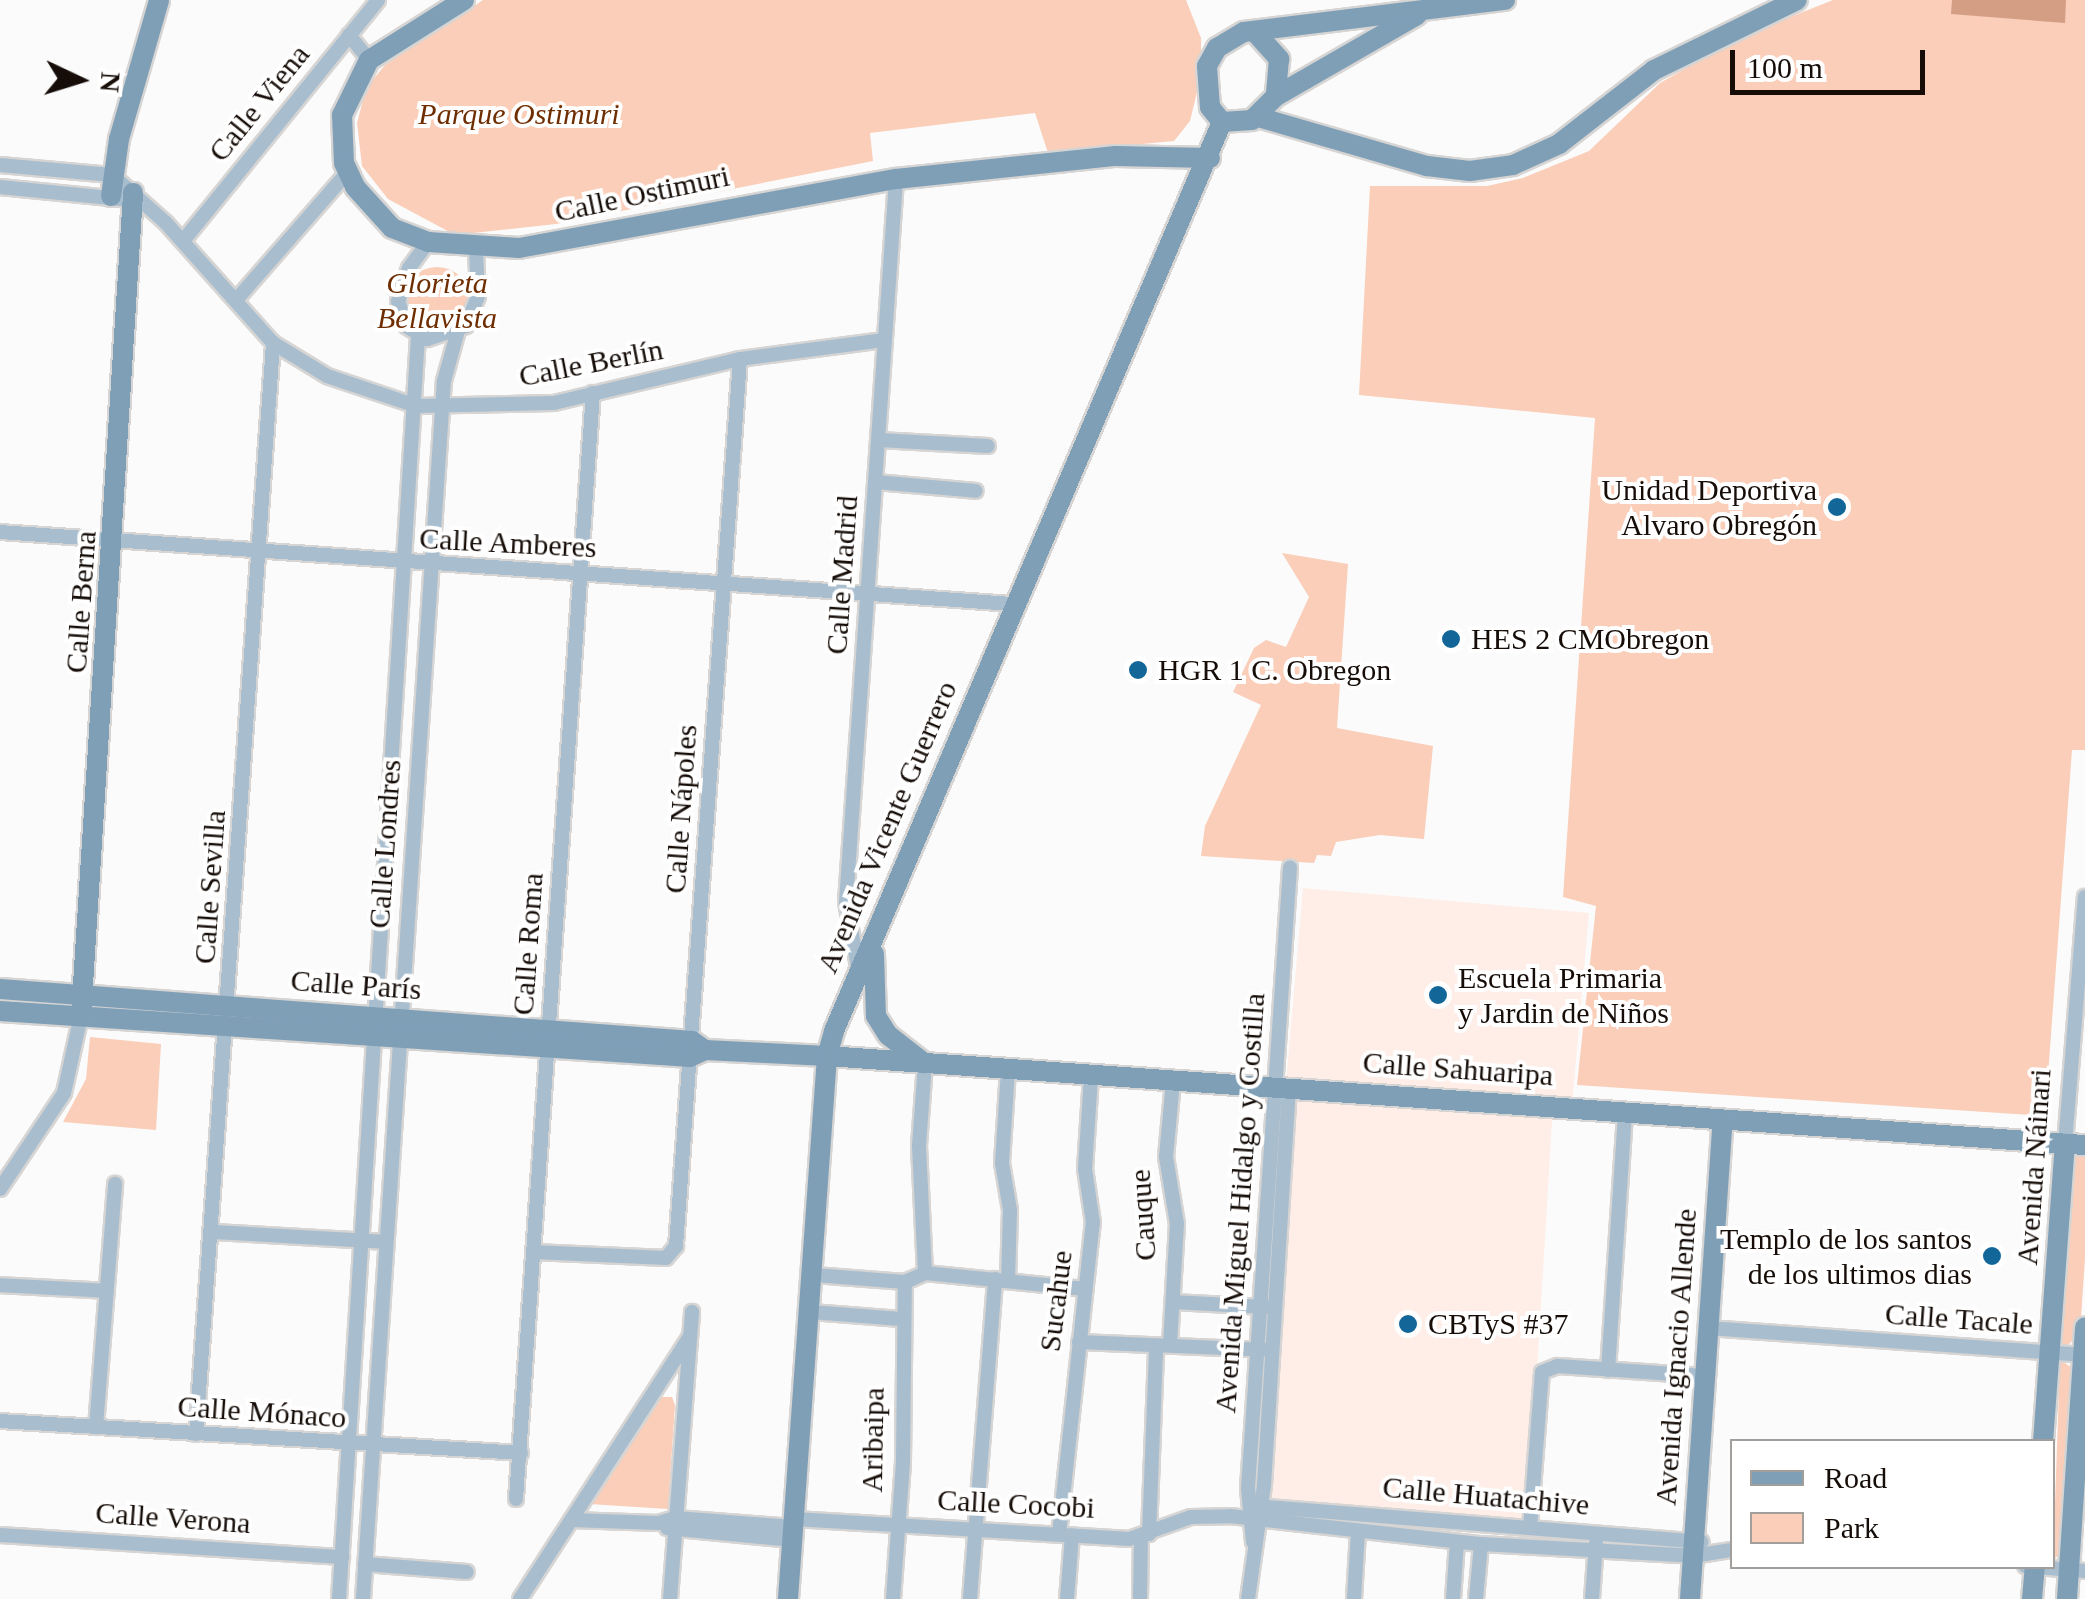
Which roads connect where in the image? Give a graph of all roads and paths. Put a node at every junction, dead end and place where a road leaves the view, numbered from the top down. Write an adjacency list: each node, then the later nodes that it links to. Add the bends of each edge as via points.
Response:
1 (159, 0): 17 (street)
2 (378, 0): 8 (street, Calle Viena)
3 (464, 0): 9 (street)
4 (1505, 0): 6 (street)
5 (1798, 0): 11 (street, via 1654,70 1559,144 1513,165 1470,171 1427,166)
6 (1417, 15): 7 (street); 10 (street)
7 (1254, 30): 10 (street, via 1279,58); 12 (street, via 1225,41 1207,66 1206,97)
8 (349, 35): 9 (street); 20 (street, Calle Viena)
9 (369, 60): 15 (street, via 342,116)
10 (1276, 96): 11 (street)
11 (1258, 116): 12 (street)
12 (1222, 122): 13 (street, Avenida Vicente Guerrero)
13 (1210, 158): 16 (street, Calle Ostimuri, via 1116,156); 44 (street, Avenida Vicente Guerrero)
14 (0, 164): 17 (street)
15 (347, 173): 21 (street, Calle Ostimuri, via 392,228); 23 (street)
16 (896, 179): 22 (street, Calle Ostimuri, via 560,243); 26 (street, Calle Madrid)
17 (111, 185): 18 (street); 19 (street, Calle Berlín)
18 (0, 186)
19 (136, 198): 20 (street, Calle Berlín); 37 (street, Calle Berna)
20 (183, 241): 23 (street, Calle Berlín)
21 (428, 242): 22 (street, Calle Ostimuri); 25 (street, Calle Londres, via 399,292 402,318)
22 (476, 249): 24 (street, Calle Londres, via 478,296)
23 (236, 299): 27 (street, Calle Berlín)
24 (457, 334): 25 (street); 31 (street, Calle Londres, via 446,363)
25 (418, 336): 30 (street, Calle Londres)
26 (885, 340): 28 (street, Calle Berlín); 32 (street, Calle Madrid)
27 (273, 343): 30 (street, Calle Berlín, via 327,376); 38 (street, Calle Sevilla)
28 (740, 359): 29 (street, Calle Berlín); 42 (street, Calle Nápoles)
29 (593, 393): 31 (street, Calle Berlín, via 526,406); 41 (street, Calle Roma)
30 (416, 406): 31 (street, Calle Berlín); 39 (street, Calle Londres)
31 (442, 408): 40 (street, Calle Londres)
32 (879, 440): 33 (street); 34 (street, Calle Madrid)
33 (988, 446)
34 (876, 482): 35 (street); 43 (street, Calle Madrid)
35 (976, 491)
36 (0, 532): 37 (street, Calle Amberes)
37 (115, 542): 38 (street, Calle Amberes); 50 (street, Calle Berna)
38 (261, 554): 39 (street, Calle Amberes); 52 (street, Calle Sevilla)
39 (406, 564): 40 (street, Calle Amberes); 53 (street, Calle Londres)
40 (433, 566): 41 (street, Calle Amberes); 53 (street, Calle Londres)
41 (580, 574): 42 (street, Calle Amberes); 54 (street, Calle Roma)
42 (725, 584): 43 (street, Calle Amberes); 55 (street, Calle Nápoles)
43 (869, 594): 44 (street, Calle Amberes); 48 (street, Calle Madrid, via 846,902)
44 (1013, 604): 47 (street, Avenida Vicente Guerrero)
45 (1290, 867): 61 (street, Avenida Miguel Hidalgo y Costilla)
46 (2085, 897): 64 (street, Avenida Náinari)
47 (879, 924): 48 (street, Avenida Vicente Guerrero); 57 (street, via 870,988 876,1016 897,1044)
48 (858, 972): 56 (street, Avenida Vicente Guerrero)
49 (0, 989): 50 (street, Calle París)
50 (82, 1005): 51 (street, Calle París); 52 (street, Calle París); 66 (street, via 64,1094)
51 (0, 1011)
52 (228, 1015): 53 (street, Calle París); 67 (street, Calle Sevilla)
53 (389, 1027): 54 (street, Calle París); 68 (street, Calle Londres); 69 (street, Calle Londres)
54 (548, 1040): 55 (street, Calle París); 70 (street, Calle Roma)
55 (696, 1049): 56 (street, Calle París); 70 (street, Calle Nápoles, via 677,1239 666,1258)
56 (827, 1056): 57 (street, Calle Sahuaripa); 72 (street, Avenida Vicente Guerrero)
57 (925, 1064): 58 (street, Calle Sahuaripa); 71 (street, via 920,1162)
58 (1008, 1070): 59 (street, Calle Sahuaripa); 73 (street, via 1002,1163 1010,1210)
59 (1091, 1076): 60 (street, Calle Sahuaripa); 76 (street, Sucahue, via 1085,1170 1093,1224)
60 (1174, 1082): 61 (street, Calle Sahuaripa); 78 (street, Cauque, via 1166,1157 1176,1224)
61 (1282, 1088): 62 (street, Calle Sahuaripa); 79 (street, Avenida Miguel Hidalgo y Costilla)
62 (1624, 1112): 63 (street, Calle Sahuaripa); 91 (street)
63 (1722, 1120): 64 (street, Calle Sahuaripa); 83 (street, Avenida Ignacio Allende)
64 (2075, 1144): 89 (street, Avenida Náinari)
65 (115, 1184): 77 (street)
66 (0, 1189)
67 (213, 1232): 68 (street); 95 (street, Calle Sevilla)
68 (362, 1240): 69 (street); 97 (street, Calle Londres)
69 (386, 1242): 98 (street, Calle Londres)
70 (534, 1252): 99 (street, Calle Roma)
71 (926, 1273): 73 (street); 74 (street)
72 (814, 1275): 74 (street); 81 (street, Avenida Vicente Guerrero)
73 (1002, 1280): 76 (street); 109 (street)
74 (905, 1282): 82 (street, Aribaipa)
75 (0, 1286): 77 (street)
76 (1085, 1288): 86 (street, Sucahue)
77 (106, 1291): 94 (street)
78 (1172, 1302): 79 (street); 87 (street, Cauque)
79 (1268, 1307): 88 (street, Avenida Miguel Hidalgo y Costilla)
80 (692, 1312): 85 (street)
81 (811, 1312): 82 (street); 108 (street, Avenida Vicente Guerrero)
82 (900, 1319): 106 (street, Aribaipa)
83 (1708, 1328): 89 (street, Calle Tacale); 92 (street, Avenida Ignacio Allende)
84 (2085, 1328): 90 (street)
85 (690, 1336): 103 (street); 105 (street)
86 (1079, 1342): 87 (street); 113 (street, Sucahue)
87 (1163, 1346): 88 (street); 114 (street, Cauque)
88 (1266, 1350): 101 (street, Avenida Miguel Hidalgo y Costilla)
89 (2050, 1353): 90 (street, Calle Tacale); 96 (street, Avenida Náinari)
90 (2084, 1355): 123 (street)
91 (1608, 1370): 92 (street); 107 (street, via 1558,1366 1542,1372)
92 (1704, 1376): 117 (street, Avenida Ignacio Allende)
93 (0, 1420): 94 (street, Calle Mónaco)
94 (96, 1427): 95 (street, Calle Mónaco)
95 (196, 1434): 97 (street, Calle Mónaco)
96 (2043, 1439)
97 (346, 1446): 98 (street, Calle Mónaco); 120 (street, Calle Londres)
98 (372, 1447): 99 (street, Calle Mónaco); 121 (street, Calle Londres)
99 (521, 1452): 100 (street, Calle Roma)
100 (516, 1499)
101 (1255, 1506): 102 (street, Calle Cocobi); 104 (street, Avenida Miguel Hidalgo y Costilla); 107 (street, Calle Huatachive)
102 (1230, 1516): 104 (street, Calle Cocobi); 114 (street, Calle Cocobi, via 1191,1516)
103 (571, 1520): 105 (street, Calle Cocobi); 127 (street)
104 (1253, 1523): 110 (street, Calle Huatachive); 134 (street, Avenida Miguel Hidalgo y Costilla)
105 (676, 1525): 108 (street, Calle Cocobi); 128 (street)
106 (898, 1525): 108 (street, Calle Cocobi); 109 (street, Calle Cocobi); 130 (street, Aribaipa)
107 (1530, 1528): 111 (street, Calle Huatachive)
108 (793, 1529): 129 (street, Avenida Vicente Guerrero)
109 (975, 1530): 113 (street, Calle Cocobi); 131 (street)
110 (1358, 1531): 115 (street, Calle Huatachive); 135 (street)
111 (1596, 1532): 117 (street, Calle Huatachive); 119 (street)
112 (0, 1534): 120 (street, Calle Verona)
113 (1066, 1534): 114 (street, Calle Cocobi); 132 (street, Sucahue)
114 (1145, 1536): 133 (street, Cauque)
115 (1457, 1542): 116 (street, Calle Huatachive); 136 (street)
116 (1480, 1544): 119 (street, Calle Huatachive); 137 (street)
117 (1693, 1547): 118 (street, Calle Huatachive); 119 (street, Calle Huatachive); 139 (street, Avenida Ignacio Allende)
118 (1725, 1549)
119 (1596, 1551): 138 (street)
120 (342, 1556): 125 (street, Calle Londres)
121 (364, 1564): 124 (street); 126 (street, Calle Londres)
122 (2035, 1569): 140 (street)
123 (2077, 1570): 141 (street)
124 (468, 1572)
125 (339, 1599)
126 (363, 1599)
127 (520, 1599)
128 (670, 1599)
129 (788, 1599)
130 (893, 1599)
131 (970, 1599)
132 (1068, 1599)
133 (1140, 1599)
134 (1248, 1599)
135 (1354, 1599)
136 (1454, 1599)
137 (1476, 1599)
138 (1592, 1599)
139 (1690, 1599)
140 (2032, 1599)
141 (2066, 1599)

